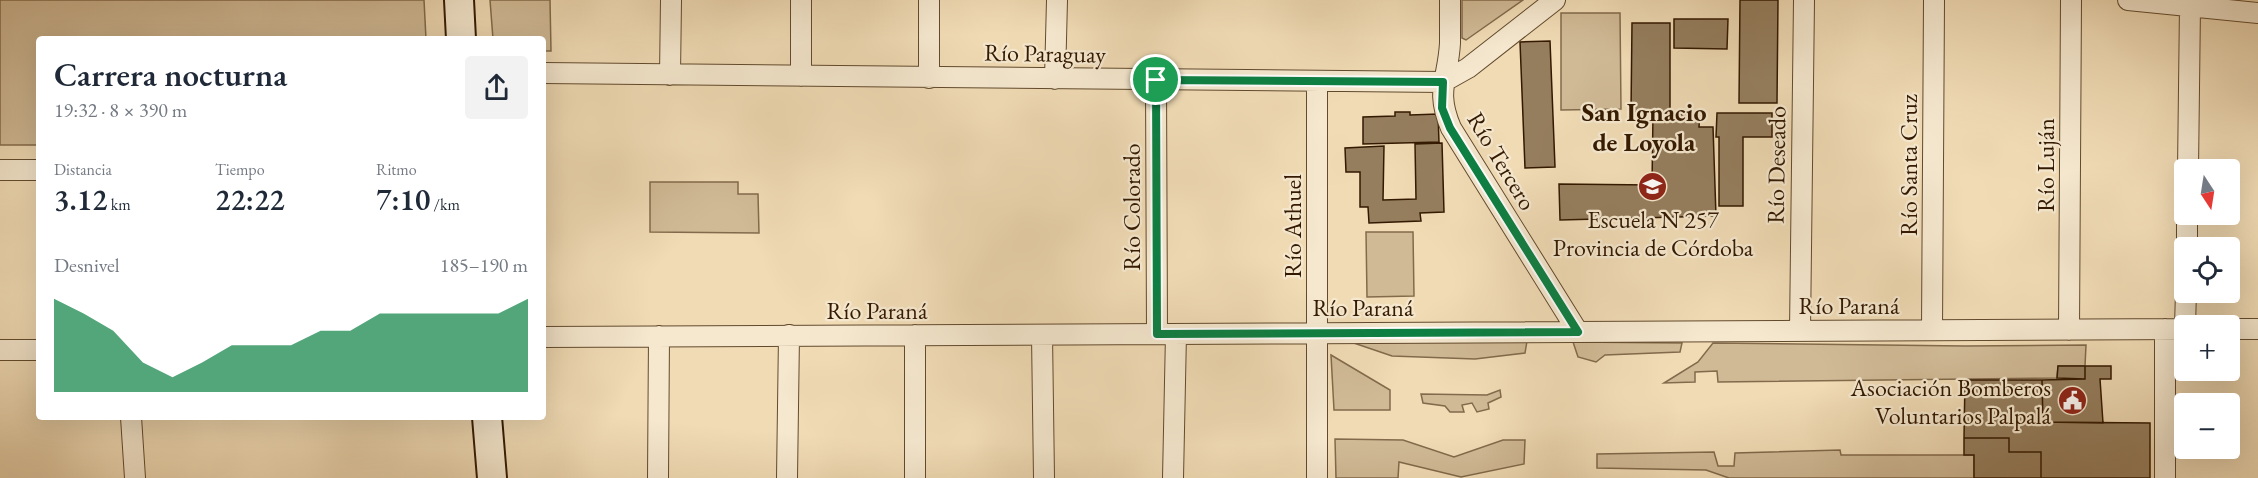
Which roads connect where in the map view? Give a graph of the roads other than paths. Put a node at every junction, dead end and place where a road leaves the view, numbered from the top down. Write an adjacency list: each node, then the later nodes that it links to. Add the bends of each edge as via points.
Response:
1 (459, 0): 14 (main road)
2 (671, 0): 16 (street)
3 (801, 0): 17 (street)
4 (929, 0): 18 (street)
5 (1057, 0): 19 (street)
6 (1450, 0): 22 (street, Río Tercero, via 1450,45)
7 (1555, 0): 22 (street, via 1468,68)
8 (1803, 0): 31 (street, Río Deseado)
9 (1934, 0): 29 (street, Río Santa Cruz)
10 (2071, 0): 30 (street, Río Luján)
11 (2128, 0): 12 (street)
12 (2190, 6): 13 (street); 23 (street)
13 (2258, 13)
14 (461, 36)
15 (546, 73): 16 (street, Río Paraguay)
16 (670, 75): 17 (street, Río Paraguay)
17 (801, 76): 18 (street, Río Paraguay)
18 (929, 78): 19 (street, Río Paraguay)
19 (1055, 79): 20 (street, Río Paraguay)
20 (1156, 80): 21 (street, Río Paraguay); 35 (street, Río Colorado)
21 (1317, 81): 22 (street, Río Paraguay); 33 (street, Río Athuel)
22 (1443, 82): 32 (street, Río Tercero, via 1442,108 1450,128)
23 (2188, 159)
24 (0, 170): 25 (street)
25 (36, 170)
26 (2174, 328): 30 (street, Río Paraná)
27 (2240, 329): 28 (street)
28 (2258, 329)
29 (1932, 330): 30 (street, Río Paraná); 31 (street, Río Paraná)
30 (2069, 330)
31 (1800, 331): 32 (street, Río Paraná)
32 (1578, 332): 33 (street, Río Paraná)
33 (1317, 333): 35 (street, Río Paraná); 52 (street, Río Athuel)
34 (1042, 334): 35 (street, Río Paraná); 36 (street, Río Paraná); 50 (street)
35 (1167, 334): 51 (street, Río Colorado)
36 (915, 335): 38 (street, Río Paraná); 49 (street)
37 (659, 336): 38 (street, Río Paraná); 39 (street, Río Paraná); 47 (street)
38 (789, 336): 48 (street)
39 (546, 337)
40 (0, 350): 41 (street)
41 (36, 350)
42 (2174, 374): 53 (street)
43 (131, 420): 45 (street)
44 (487, 420): 46 (main road)
45 (135, 478)
46 (492, 478)
47 (657, 478)
48 (787, 478)
49 (915, 478)
50 (1044, 478)
51 (1173, 478)
52 (1317, 478)
53 (2165, 478)

